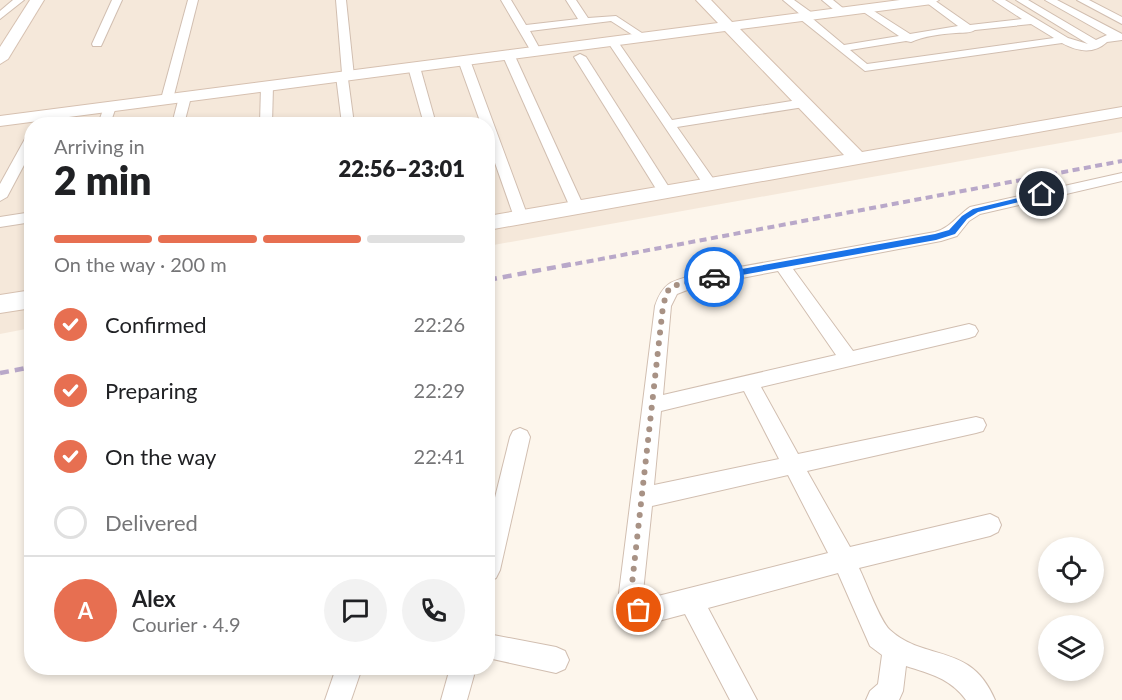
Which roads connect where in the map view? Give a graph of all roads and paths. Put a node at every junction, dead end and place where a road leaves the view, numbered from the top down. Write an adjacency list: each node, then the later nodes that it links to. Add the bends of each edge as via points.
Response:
1 (19, 0): 20 (street)
2 (37, 0): 44 (street)
3 (117, 0): 36 (street)
4 (193, 0): 50 (street)
5 (341, 0): 47 (street)
6 (506, 0): 29 (street)
7 (571, 0): 23 (street)
8 (703, 0): 27 (street)
9 (788, 0): 22 (street)
10 (826, 0): 19 (street)
11 (998, 0): 25 (street)
12 (1021, 0): 24 (street)
13 (1050, 0): 21 (street)
14 (1082, 0): 18 (street)
15 (923, 1): 16 (street); 28 (street)
16 (868, 5): 19 (street); 31 (street)
17 (1122, 9): 18 (street)
18 (1105, 12): 26 (street)
19 (844, 13): 22 (street)
20 (0, 16)
21 (1080, 16): 24 (street); 32 (street)
22 (807, 17): 27 (street); 37 (street)
23 (584, 20): 29 (street); 30 (street, via 618,19)
24 (1055, 20): 35 (street)
25 (1032, 21): 28 (street); 33 (street)
26 (1122, 21)
27 (728, 25): 30 (street); 51 (street)
28 (967, 28): 31 (street); 38 (street)
29 (523, 29): 40 (street)
30 (643, 37): 34 (street)
31 (907, 37): 37 (street); 43 (street)
32 (1120, 37): 35 (street)
33 (1064, 40): 35 (street, via 1079,49); 38 (street)
34 (612, 41): 40 (street); 63 (street)
35 (1101, 42): 39 (street)
36 (97, 44)
37 (844, 48): 43 (street, via 865,68)
38 (999, 48): 43 (street)
39 (1122, 49)
40 (536, 51): 41 (street)
41 (508, 54): 45 (street); 74 (street)
42 (580, 57): 72 (street)
43 (936, 58)
44 (0, 59)
45 (464, 60): 46 (street); 60 (street)
46 (414, 67): 47 (street); 59 (street)
47 (345, 76): 48 (street); 58 (street)
48 (267, 86): 49 (street); 57 (street)
49 (185, 97): 50 (street); 56 (street)
50 (167, 99): 52 (street)
51 (804, 103): 63 (street); 66 (street)
52 (110, 107): 54 (street); 55 (street)
53 (1122, 112): 66 (street)
54 (56, 117)
55 (106, 117)
56 (180, 117)
57 (266, 117)
58 (348, 117)
59 (428, 117)
60 (484, 117)
61 (24, 120): 62 (street)
62 (0, 121)
63 (669, 124): 71 (street)
64 (495, 147): 75 (street)
65 (24, 153): 68 (street)
66 (858, 158): 71 (street)
67 (24, 166): 68 (street)
68 (17, 167): 69 (street); 73 (street)
69 (0, 169)
70 (1122, 177): 79 (street, via 975,210 952,232 936,237)
71 (710, 184): 72 (street)
72 (665, 192): 74 (street)
73 (0, 197)
74 (577, 207): 75 (street)
75 (521, 217): 78 (street)
76 (24, 218): 77 (street)
77 (0, 222)
78 (495, 222)
79 (782, 265): 83 (street); 85 (street, via 672,286 663,306)
80 (24, 300): 81 (street)
81 (0, 304)
82 (969, 331): 83 (street)
83 (849, 359): 84 (street)
84 (749, 382): 85 (street); 88 (street)
85 (652, 405): 89 (street)
86 (976, 425): 88 (street)
87 (520, 437): 91 (street)
88 (792, 465): 89 (street); 92 (street)
89 (641, 498): 93 (street, via 631,593 635,604 639,610 651,611)
90 (990, 525): 92 (street)
91 (495, 541)
92 (844, 560): 93 (street); 95 (street, via 879,637)
93 (691, 601): 101 (street)
94 (495, 647): 96 (street)
95 (895, 650): 102 (street, via 890,691); 103 (street, via 951,669 966,678)
96 (556, 660)
97 (347, 675): 99 (street)
98 (461, 675): 100 (street)
99 (338, 700)
100 (454, 700)
101 (744, 700)
102 (879, 700)
103 (981, 700)

